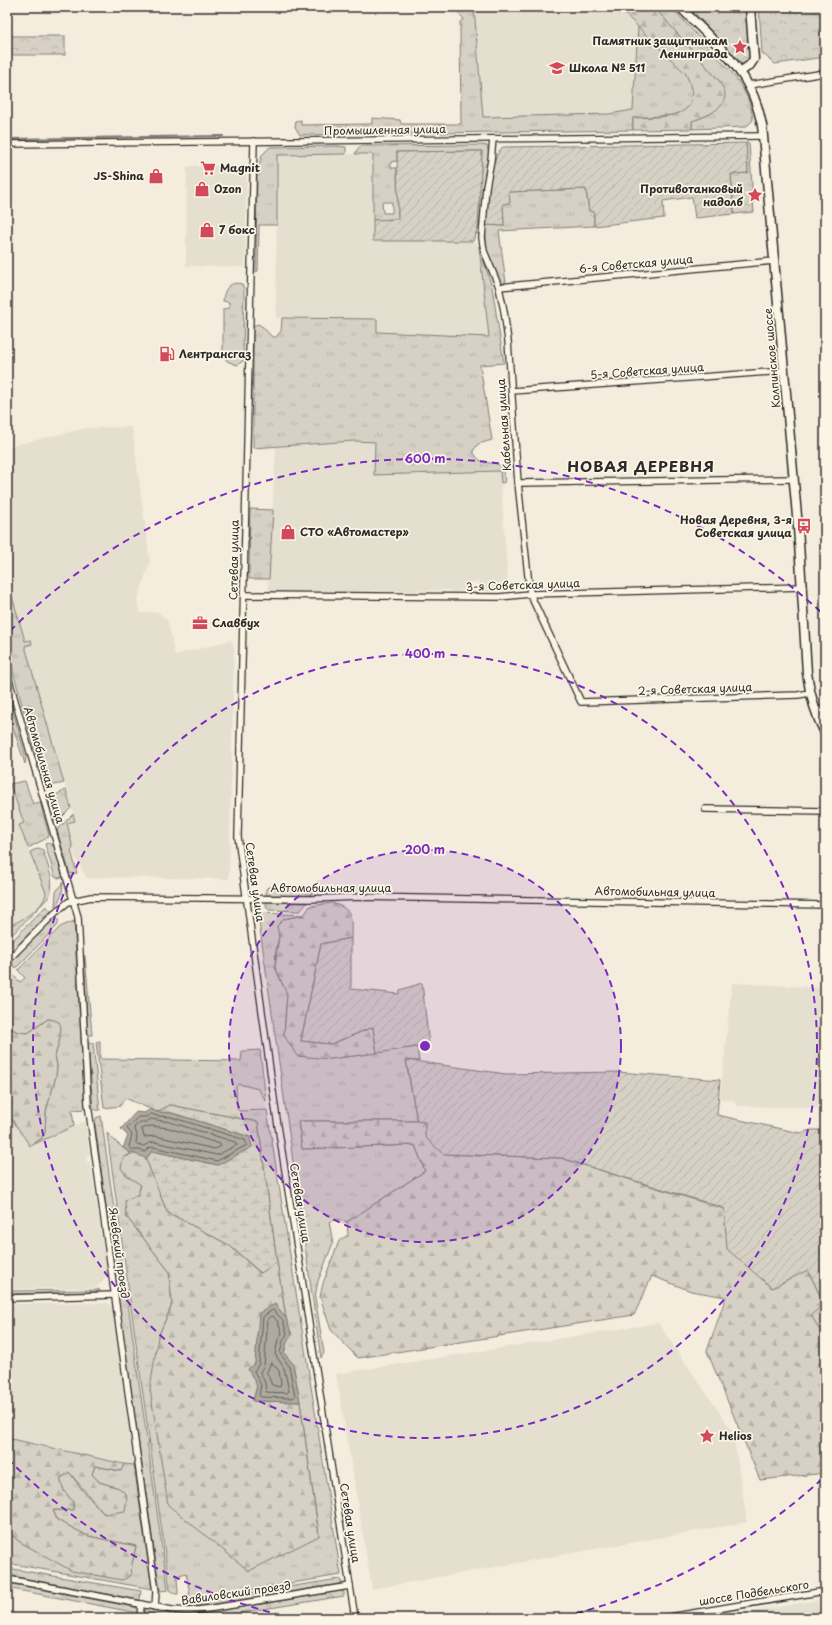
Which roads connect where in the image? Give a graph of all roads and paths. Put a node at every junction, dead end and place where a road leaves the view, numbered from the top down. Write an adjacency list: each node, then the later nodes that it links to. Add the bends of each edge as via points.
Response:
1 (680, 7): 3 (main road, Колпинское шоссе)
2 (750, 7): 3 (main road, via 754,59)
3 (740, 72): 5 (main road, Колпинское шоссе)
4 (825, 74): 5 (street)
5 (749, 85): 6 (main road, Колпинское шоссе, via 757,106)
6 (763, 136): 7 (street, Промышленная улица); 10 (main road, Колпинское шоссе)
7 (492, 139): 8 (street, Промышленная улица); 11 (street, Кабельная улица, via 482,238 484,251)
8 (254, 141): 9 (street, Промышленная улица); 18 (street, Сетевая улица)
9 (7, 144)
10 (774, 261): 11 (street, 6-я Советская улица); 12 (main road, Колпинское шоссе)
11 (499, 287): 13 (street, Кабельная улица)
12 (784, 371): 13 (street, 5-я Советская улица); 14 (main road, Колпинское шоссе)
13 (512, 391): 15 (street, Кабельная улица)
14 (794, 479): 15 (street); 16 (main road, Колпинское шоссе)
15 (518, 483): 17 (street, Кабельная улица)
16 (803, 587): 17 (street, 3-я Советская улица); 20 (main road, Колпинское шоссе)
17 (530, 594): 18 (street, 3-я Советская улица, via 499,597); 21 (street, Кабельная улица)
18 (244, 595): 27 (street, Сетевая улица, via 238,826)
19 (7, 673): 28 (street, Автомобильная улица)
20 (810, 693): 21 (street, 2-я Советская улица, via 790,696); 23 (main road, Колпинское шоссе)
21 (581, 702)
22 (825, 709): 23 (street)
23 (815, 711): 24 (main road, Колпинское шоссе)
24 (825, 733)
25 (705, 809): 26 (street)
26 (825, 811)
27 (247, 898): 28 (street, Автомобильная улица, via 91,897); 29 (street, Автомобильная улица, via 359,897); 34 (street, Сетевая улица, via 276,1113)
28 (74, 901): 30 (street, via 68,902 56,912); 31 (street, Ячевский проезд, via 78,917 88,1104)
29 (825, 905)
30 (7, 961)
31 (115, 1295): 32 (street); 37 (street, Ячевский проезд, via 156,1592)
32 (7, 1298)
33 (7, 1579): 36 (street, Вавиловский проезд)
34 (350, 1586): 37 (street, Вавиловский проезд, via 189,1611); 39 (street, Сетевая улица)
35 (825, 1591): 40 (street, шоссе Подбельского)
36 (141, 1604): 37 (street, Вавиловский проезд); 38 (street)
37 (155, 1607)
38 (140, 1618)
39 (355, 1618)
40 (662, 1618)

